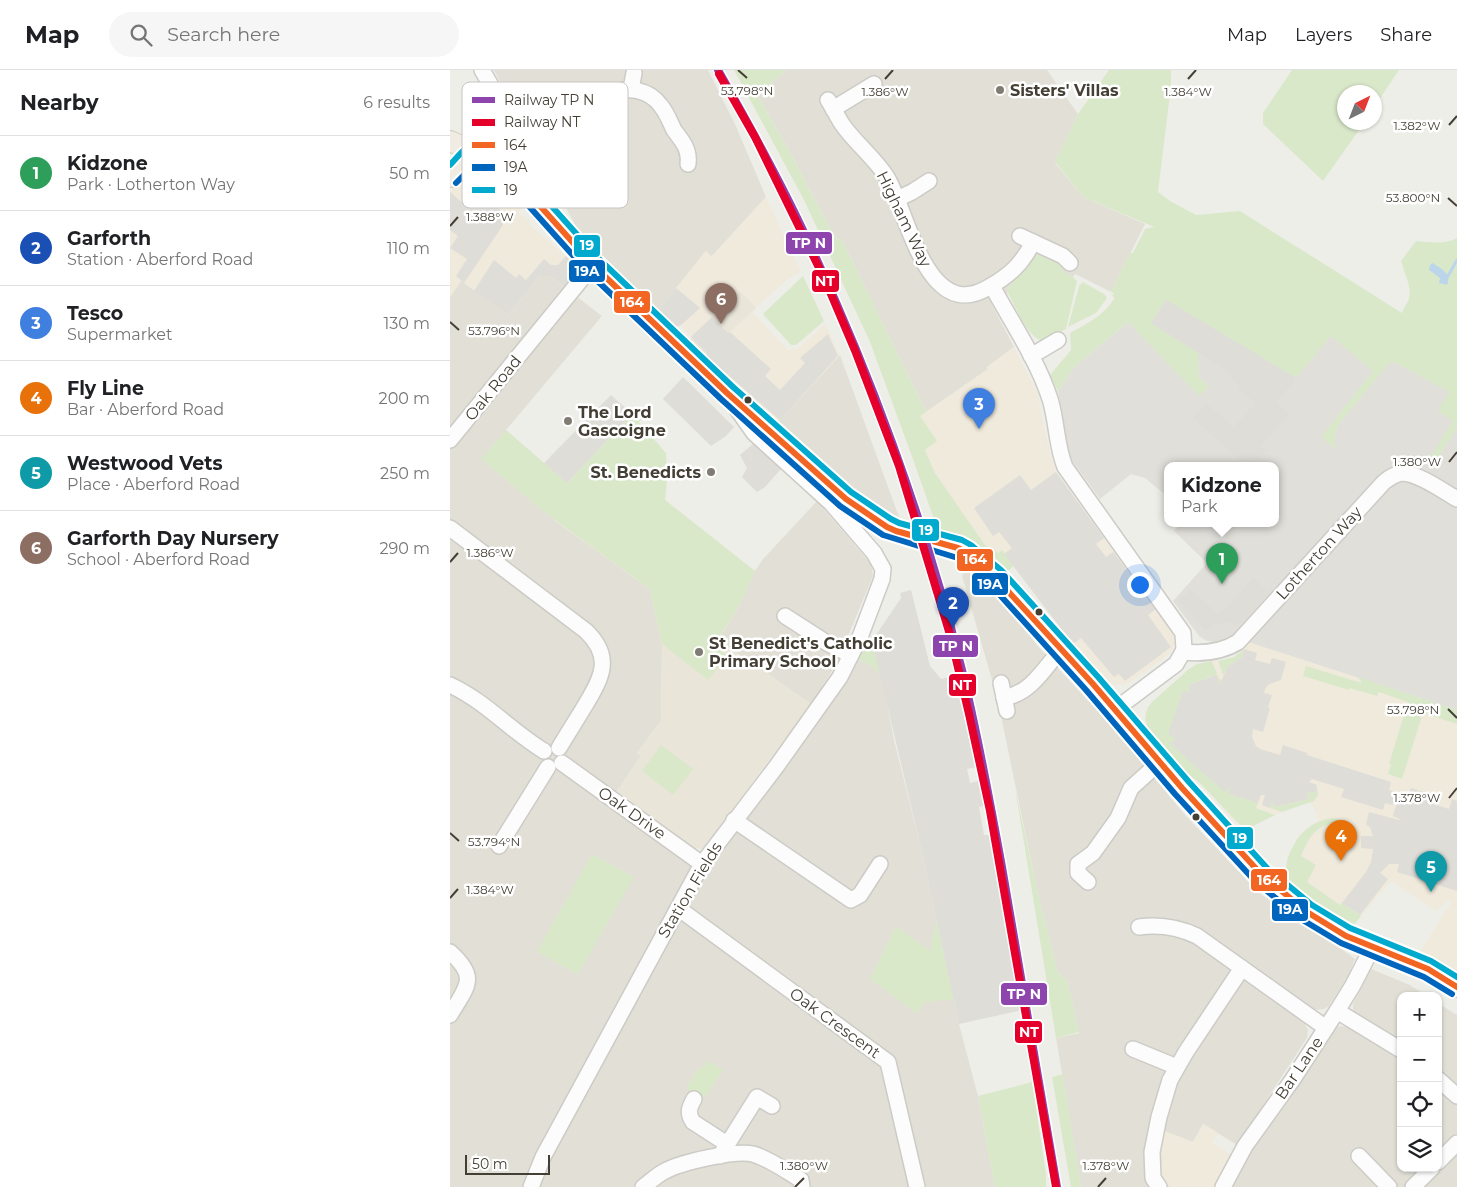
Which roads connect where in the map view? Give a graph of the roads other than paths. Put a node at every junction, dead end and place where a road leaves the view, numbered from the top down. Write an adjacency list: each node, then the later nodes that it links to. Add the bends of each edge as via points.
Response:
1 (482, 70): 3 (street)
2 (634, 73): 5 (street)
3 (488, 82)
4 (874, 84): 12 (street, Higham Way, via 831,105 842,124 888,179)
5 (631, 89): 8 (street, via 647,94 661,104 686,146)
6 (450, 141): 7 (main road)
7 (462, 146)
8 (688, 164)
9 (462, 165): 10 (main road)
10 (450, 177)
11 (929, 181): 12 (street)
12 (898, 199): 16 (street, Higham Way, via 923,261 936,282 965,294 981,292)
13 (542, 208): 15 (main road)
14 (1070, 263): 16 (street, via 1063,256 1027,239 1022,262)
15 (593, 265): 19 (main road); 20 (street, Oak Road)
16 (992, 286): 18 (street)
17 (1058, 340): 18 (street)
18 (1031, 356): 25 (street, via 1050,399 1065,467 1179,626 1185,642)
19 (727, 393): 24 (main road, via 846,499 887,527 958,548 972,557 995,577); 26 (street, Station Fields, via 754,433 830,503 884,569)
20 (450, 440)
21 (1457, 499): 25 (street, Lotherton Way, via 1411,474 1392,476 1238,642 1222,650)
22 (450, 528): 30 (street, via 586,631 598,645 603,664 599,682)
23 (785, 616): 26 (street)
24 (1061, 649): 27 (street, via 1026,690 1005,705); 29 (main road)
25 (1183, 652): 29 (street, via 1176,664)
26 (851, 655): 33 (street, Station Fields, via 833,688)
27 (1000, 684)
28 (450, 685): 30 (street, via 479,702 520,735)
29 (1116, 709): 31 (main road)
30 (551, 749): 32 (street, via 542,759)
31 (1160, 762): 37 (street, via 1131,788 1118,818 1090,856 1078,864 1078,873); 40 (main road, via 1261,874 1307,912)
32 (555, 765): 34 (street); 35 (street, Oak Drive)
33 (734, 820): 35 (street, Station Fields); 36 (street, via 852,900 860,895)
34 (499, 846)
35 (702, 864): 38 (street, Station Fields)
36 (880, 864)
37 (1088, 882)
38 (678, 908): 59 (street, Station Fields, via 543,1157); 62 (street, Oak Crescent, via 888,1062)
39 (1139, 927): 42 (street, via 1165,926 1190,932)
40 (1372, 948): 43 (main road, via 1428,969); 44 (street, Bar Lane)
41 (450, 952): 45 (street, via 465,966 468,981)
42 (1242, 968): 46 (street); 49 (street)
43 (1457, 987)
44 (1337, 1011): 46 (street, Bar Lane); 47 (street)
45 (450, 1015)
46 (1326, 1028): 64 (street, Bar Lane, via 1245,1146)
47 (1397, 1048)
48 (1133, 1049): 49 (street)
49 (1177, 1067): 63 (street, via 1164,1098 1152,1152 1153,1178)
50 (1441, 1082): 51 (street)
51 (1457, 1096)
52 (694, 1099): 55 (street, via 689,1116)
53 (772, 1106): 55 (street, via 751,1093)
54 (1457, 1143): 57 (street)
55 (724, 1150): 60 (street, via 665,1171); 61 (street, via 752,1154 801,1180)
56 (1359, 1156): 65 (street)
57 (1442, 1158)
58 (1428, 1172): 66 (street)
59 (531, 1187)
60 (643, 1187)
61 (802, 1187)
62 (917, 1187)
63 (1159, 1187)
64 (1223, 1187)
65 (1390, 1187)
66 (1413, 1187)

